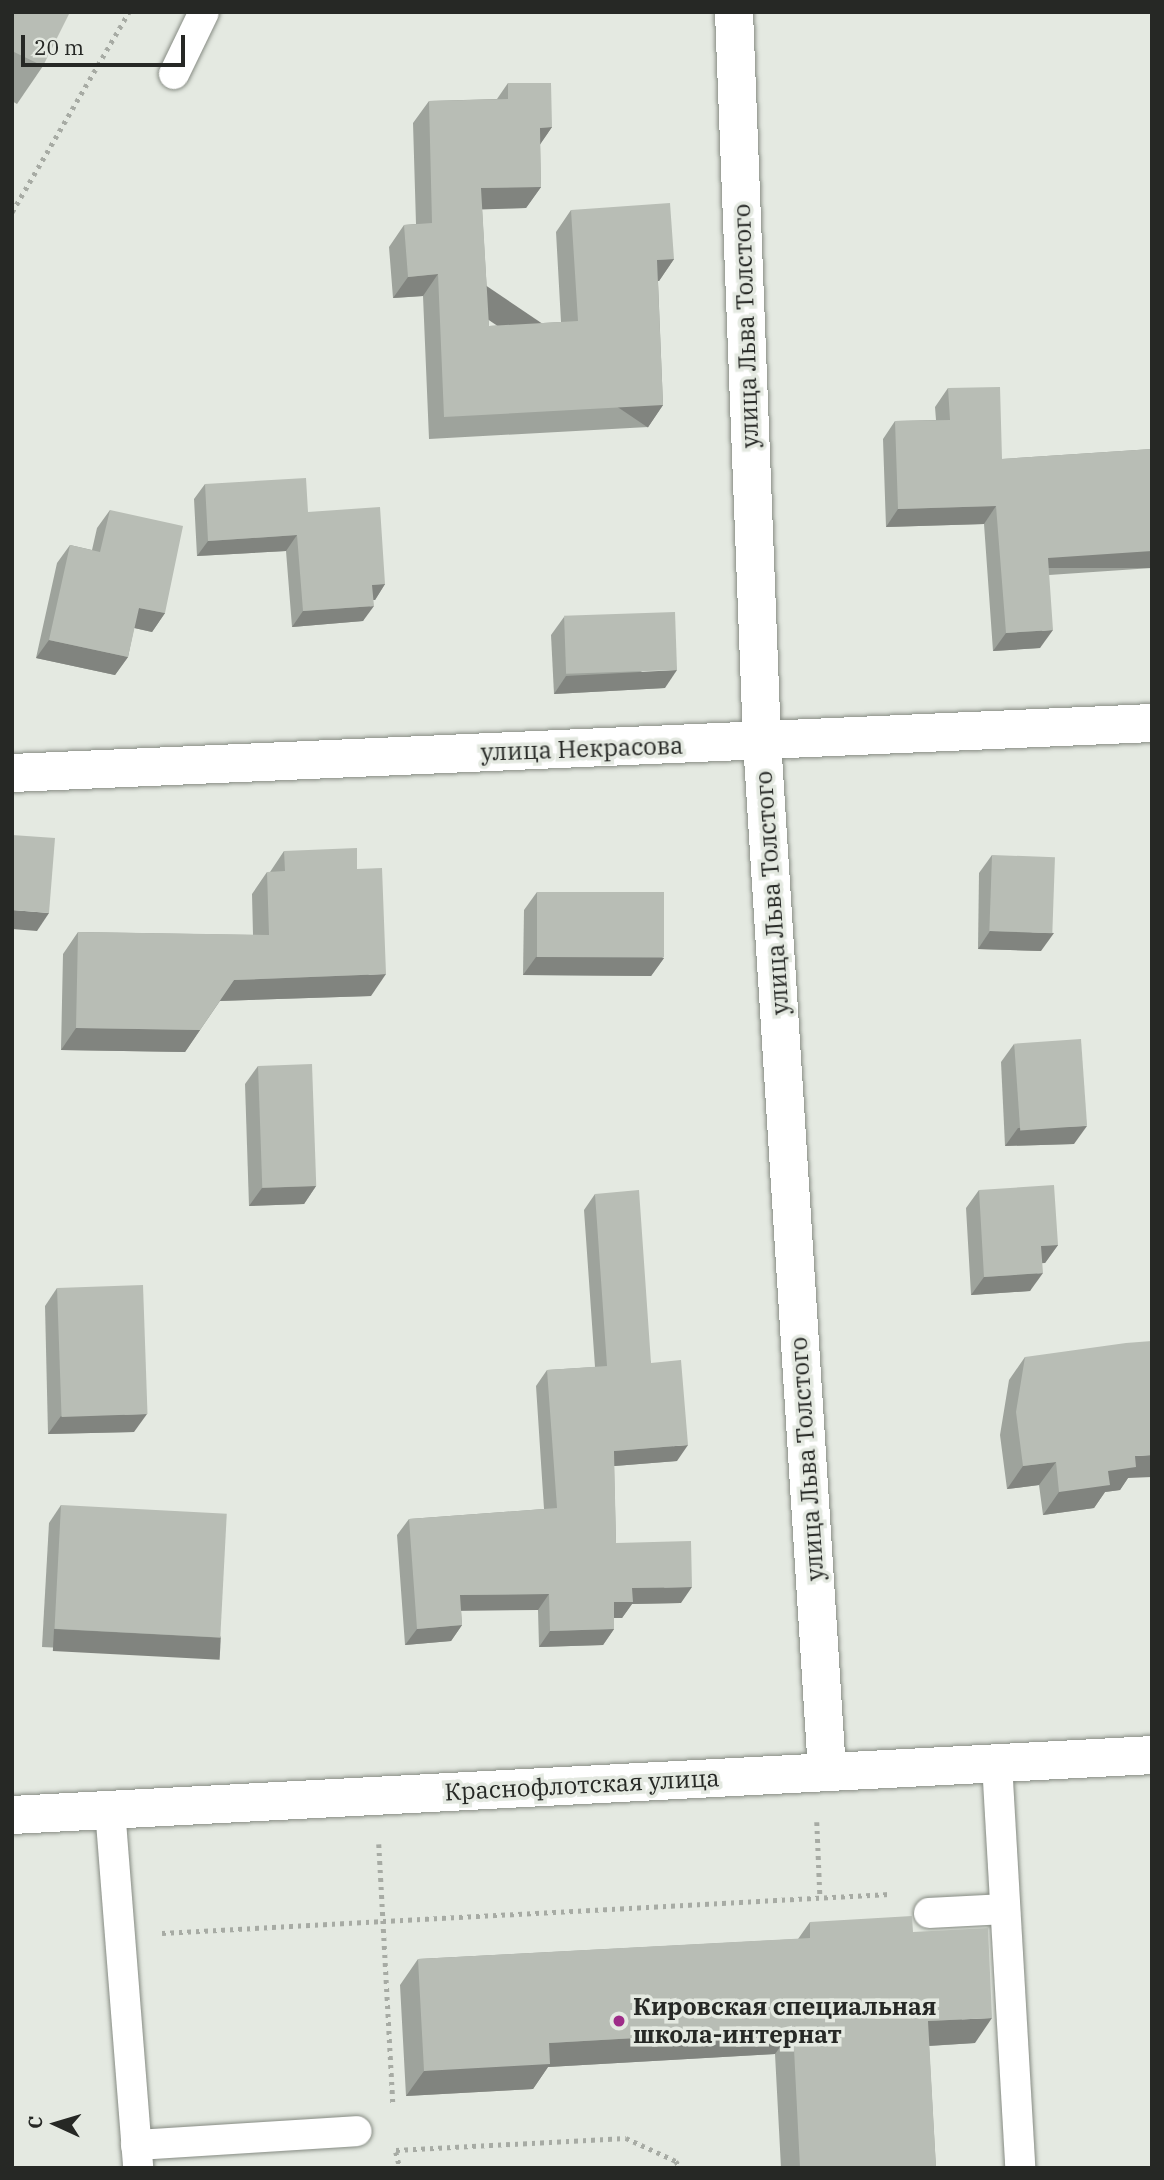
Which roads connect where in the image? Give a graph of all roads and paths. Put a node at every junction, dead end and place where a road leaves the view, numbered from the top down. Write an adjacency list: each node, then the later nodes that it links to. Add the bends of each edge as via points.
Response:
1 (128, 12): 5 (path)
2 (204, 12): 4 (lane)
3 (734, 12): 7 (street, улица Льва Толстого)
4 (174, 74)
5 (12, 212)
6 (1152, 723): 7 (street, улица Некрасова)
7 (762, 741): 8 (street, улица Некрасова); 11 (street, улица Льва Толстого)
8 (12, 774)
9 (1152, 1755): 10 (street, Краснофлотская улица)
10 (997, 1763): 11 (street, Краснофлотская улица); 17 (lane)
11 (827, 1772): 12 (street, Краснофлотская улица)
12 (110, 1810): 13 (street, Краснофлотская улица); 20 (lane)
13 (12, 1815)
14 (817, 1818): 16 (path)
15 (379, 1837): 19 (path)
16 (820, 1895): 18 (path, via 884,1891); 19 (path)
17 (1005, 1909): 18 (lane); 28 (lane)
18 (929, 1913)
19 (383, 1920): 20 (path); 21 (path)
20 (117, 1936): 25 (lane)
21 (394, 2110)
22 (357, 2131): 24 (path); 25 (lane)
23 (395, 2137): 24 (path)
24 (396, 2150): 26 (path); 27 (path, via 626,2138 676,2161)
25 (137, 2156)
26 (400, 2168)
27 (680, 2168)
28 (1020, 2168)

